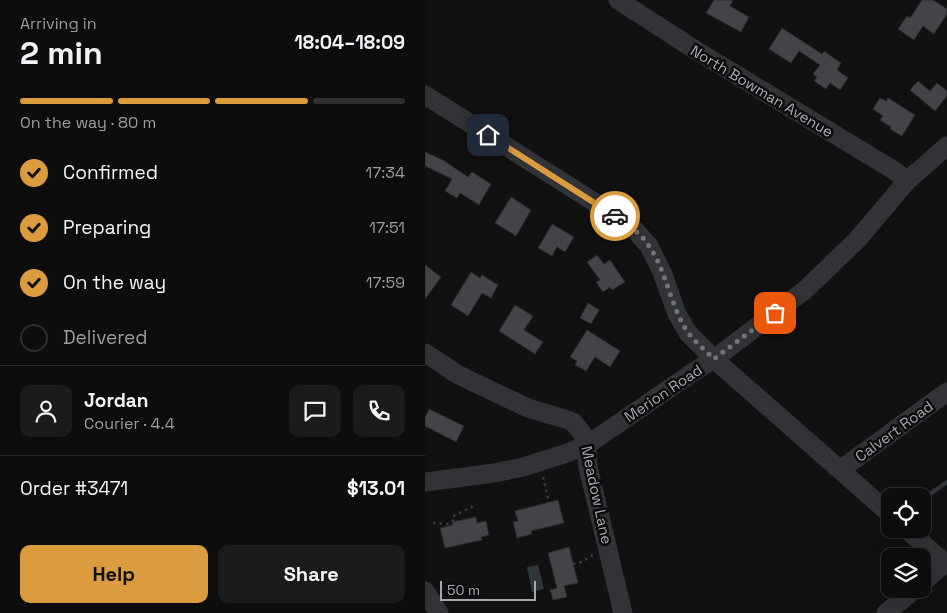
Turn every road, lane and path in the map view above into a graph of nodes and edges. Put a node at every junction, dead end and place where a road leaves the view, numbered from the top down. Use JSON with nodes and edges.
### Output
{"nodes":[{"id":1,"x":618,"y":0,"type":"edge"},
{"id":2,"x":425,"y":95,"type":"edge"},
{"id":3,"x":947,"y":146,"type":"edge"},
{"id":4,"x":907,"y":181,"type":"junction"},
{"id":5,"x":425,"y":353,"type":"edge"},
{"id":6,"x":714,"y":359,"type":"junction"},
{"id":7,"x":947,"y":392,"type":"edge"},
{"id":8,"x":587,"y":445,"type":"junction"},
{"id":9,"x":840,"y":470,"type":"junction"},
{"id":10,"x":543,"y":477,"type":"dead end"},
{"id":11,"x":425,"y":482,"type":"edge"},
{"id":12,"x":549,"y":502,"type":"dead end"},
{"id":13,"x":473,"y":506,"type":"dead end"},
{"id":14,"x":881,"y":506,"type":"edge"},
{"id":15,"x":433,"y":523,"type":"dead end"},
{"id":16,"x":916,"y":538,"type":"edge"},
{"id":17,"x":608,"y":544,"type":"junction"},
{"id":18,"x":573,"y":564,"type":"dead end"},
{"id":19,"x":946,"y":564,"type":"edge"},
{"id":20,"x":931,"y":576,"type":"edge"},
{"id":21,"x":425,"y":591,"type":"edge"},
{"id":22,"x":904,"y":598,"type":"edge"},
{"id":23,"x":439,"y":613,"type":"edge"},
{"id":24,"x":623,"y":613,"type":"edge"},
{"id":25,"x":886,"y":613,"type":"edge"}],
"edges":[{"from":1,"to":4,"type":"street","name":"North Bowman Avenue"},
{"from":2,"to":6,"type":"street"},
{"from":3,"to":4,"type":"street","name":"Merion Road"},
{"from":4,"to":6,"type":"street","name":"Merion Road"},
{"from":5,"to":8,"type":"street","name":"Meadow Lane"},
{"from":6,"to":8,"type":"street","name":"Merion Road"},
{"from":6,"to":9,"type":"street"},
{"from":7,"to":9,"type":"street","name":"Calvert Road"},
{"from":8,"to":11,"type":"street","name":"Merion Road"},
{"from":8,"to":17,"type":"street","name":"Meadow Lane"},
{"from":9,"to":14,"type":"street"},
{"from":10,"to":12,"type":"path"},
{"from":13,"to":15,"type":"path"},
{"from":16,"to":19,"type":"street"},
{"from":17,"to":18,"type":"path"},
{"from":17,"to":24,"type":"street","name":"Meadow Lane"},
{"from":19,"to":20,"type":"street"},
{"from":21,"to":23,"type":"street"},
{"from":22,"to":25,"type":"street"}]}
